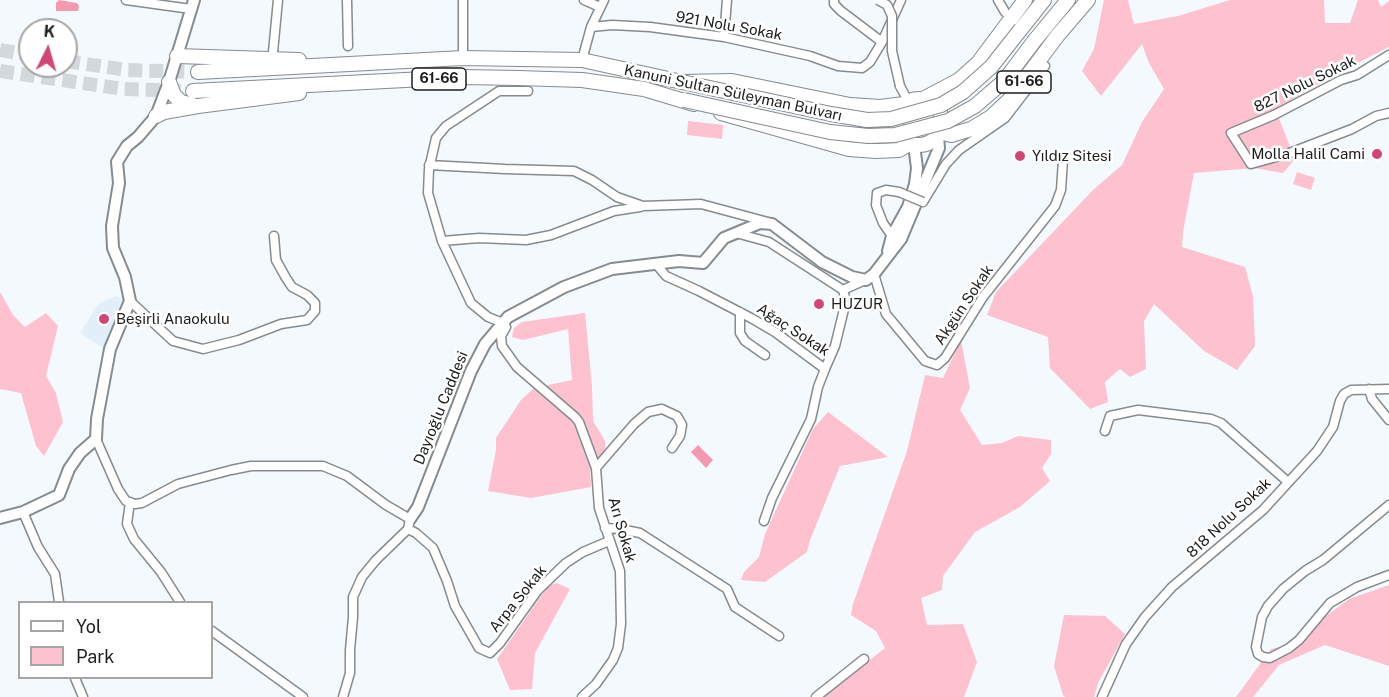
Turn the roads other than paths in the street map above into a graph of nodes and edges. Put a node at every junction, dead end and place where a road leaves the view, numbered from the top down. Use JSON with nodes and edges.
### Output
{"nodes":[{"id":1,"x":126,"y":0,"type":"edge"},
{"id":2,"x":278,"y":0,"type":"edge"},
{"id":3,"x":347,"y":0,"type":"edge"},
{"id":4,"x":463,"y":0,"type":"edge"},
{"id":5,"x":584,"y":0,"type":"edge"},
{"id":6,"x":728,"y":0,"type":"edge"},
{"id":7,"x":834,"y":0,"type":"edge"},
{"id":8,"x":878,"y":0,"type":"edge"},
{"id":9,"x":901,"y":0,"type":"edge"},
{"id":10,"x":998,"y":0,"type":"edge"},
{"id":11,"x":1025,"y":0,"type":"edge"},
{"id":12,"x":1044,"y":0,"type":"edge"},
{"id":13,"x":1068,"y":0,"type":"edge"},
{"id":14,"x":1088,"y":0,"type":"edge"},
{"id":15,"x":602,"y":4,"type":"edge"},
{"id":16,"x":193,"y":5,"type":"edge"},
{"id":17,"x":1005,"y":12,"type":"dead end"},
{"id":18,"x":591,"y":27,"type":"junction"},
{"id":19,"x":724,"y":37,"type":"junction"},
{"id":20,"x":882,"y":42,"type":"junction"},
{"id":21,"x":348,"y":46,"type":"dead end"},
{"id":22,"x":273,"y":52,"type":"dead end"},
{"id":23,"x":1389,"y":55,"type":"edge"},
{"id":24,"x":177,"y":56,"type":"junction"},
{"id":25,"x":463,"y":58,"type":"junction"},
{"id":26,"x":582,"y":60,"type":"junction"},
{"id":27,"x":349,"y":64,"type":"junction"},
{"id":28,"x":1045,"y":66,"type":"dead end"},
{"id":29,"x":198,"y":72,"type":"tunnel mouth"},
{"id":30,"x":169,"y":82,"type":"junction"},
{"id":31,"x":682,"y":82,"type":"junction"},
{"id":32,"x":348,"y":84,"type":"junction"},
{"id":33,"x":193,"y":91,"type":"tunnel mouth"},
{"id":34,"x":528,"y":91,"type":"dead end"},
{"id":35,"x":923,"y":99,"type":"junction"},
{"id":36,"x":684,"y":100,"type":"junction"},
{"id":37,"x":906,"y":103,"type":"junction"},
{"id":38,"x":198,"y":106,"type":"junction"},
{"id":39,"x":1389,"y":113,"type":"edge"},
{"id":40,"x":156,"y":116,"type":"junction"},
{"id":41,"x":939,"y":134,"type":"junction"},
{"id":42,"x":912,"y":144,"type":"junction"},
{"id":43,"x":1063,"y":160,"type":"dead end"},
{"id":44,"x":429,"y":165,"type":"junction"},
{"id":45,"x":643,"y":206,"type":"junction"},
{"id":46,"x":772,"y":224,"type":"junction"},
{"id":47,"x":735,"y":233,"type":"junction"},
{"id":48,"x":274,"y":236,"type":"dead end"},
{"id":49,"x":892,"y":236,"type":"junction"},
{"id":50,"x":442,"y":241,"type":"junction"},
{"id":51,"x":888,"y":254,"type":"junction"},
{"id":52,"x":656,"y":264,"type":"junction"},
{"id":53,"x":870,"y":277,"type":"junction"},
{"id":54,"x":843,"y":290,"type":"junction"},
{"id":55,"x":130,"y":301,"type":"junction"},
{"id":56,"x":740,"y":312,"type":"junction"},
{"id":57,"x":503,"y":323,"type":"junction"},
{"id":58,"x":765,"y":355,"type":"dead end"},
{"id":59,"x":825,"y":369,"type":"junction"},
{"id":60,"x":1389,"y":388,"type":"edge"},
{"id":61,"x":1369,"y":389,"type":"junction"},
{"id":62,"x":1389,"y":420,"type":"edge"},
{"id":63,"x":1105,"y":431,"type":"dead end"},
{"id":64,"x":96,"y":439,"type":"junction"},
{"id":65,"x":672,"y":448,"type":"dead end"},
{"id":66,"x":596,"y":468,"type":"junction"},
{"id":67,"x":1288,"y":482,"type":"junction"},
{"id":68,"x":130,"y":502,"type":"junction"},
{"id":69,"x":1389,"y":505,"type":"edge"},
{"id":70,"x":23,"y":512,"type":"junction"},
{"id":71,"x":0,"y":518,"type":"edge"},
{"id":72,"x":764,"y":521,"type":"dead end"},
{"id":73,"x":409,"y":524,"type":"junction"},
{"id":74,"x":605,"y":528,"type":"junction"},
{"id":75,"x":609,"y":541,"type":"junction"},
{"id":76,"x":1389,"y":575,"type":"edge"},
{"id":77,"x":59,"y":601,"type":"edge"},
{"id":78,"x":179,"y":601,"type":"edge"},
{"id":79,"x":213,"y":632,"type":"edge"},
{"id":80,"x":779,"y":636,"type":"dead end"},
{"id":81,"x":864,"y":659,"type":"dead end"},
{"id":82,"x":75,"y":679,"type":"edge"},
{"id":83,"x":83,"y":697,"type":"edge"},
{"id":84,"x":303,"y":697,"type":"edge"},
{"id":85,"x":343,"y":697,"type":"edge"},
{"id":86,"x":582,"y":697,"type":"edge"},
{"id":87,"x":816,"y":697,"type":"edge"},
{"id":88,"x":1102,"y":697,"type":"edge"}],
"edges":[{"from":1,"to":16,"type":"street"},
{"from":2,"to":22,"type":"street"},
{"from":3,"to":21,"type":"street"},
{"from":4,"to":25,"type":"street"},
{"from":5,"to":15,"type":"street"},
{"from":6,"to":19,"type":"street"},
{"from":7,"to":20,"type":"street"},
{"from":8,"to":37,"type":"street","bridge":true},
{"from":9,"to":20,"type":"street"},
{"from":10,"to":17,"type":"street"},
{"from":11,"to":35,"type":"main road","number":"61-66"},
{"from":12,"to":31,"type":"main road","name":"Kanuni Sultan Süleyman Bulvarı","number":"61-66","bridge":true},
{"from":13,"to":36,"type":"main road","name":"Kanuni Sultan Süleyman Bulvarı","number":"61-66","bridge":true},
{"from":14,"to":41,"type":"main road","number":"61-66"},
{"from":15,"to":18,"type":"street"},
{"from":16,"to":24,"type":"street"},
{"from":18,"to":19,"type":"street","name":"921 Nolu Sokak"},
{"from":18,"to":26,"type":"street"},
{"from":19,"to":20,"type":"street","name":"921 Nolu Sokak"},
{"from":23,"to":39,"type":"street","name":"827 Nolu Sokak"},
{"from":24,"to":27,"type":"main road","number":"61-66"},
{"from":24,"to":30,"type":"street"},
{"from":25,"to":26,"type":"main road","name":"Kanuni Sultan Süleyman Bulvarı","number":"61-66"},
{"from":25,"to":27,"type":"main road","name":"Kanuni Sultan Süleyman Bulvarı","number":"61-66"},
{"from":26,"to":31,"type":"main road","name":"Kanuni Sultan Süleyman Bulvarı","number":"61-66"},
{"from":27,"to":29,"type":"main road","name":"Kanuni Sultan Süleyman Bulvarı","number":"61-66"},
{"from":28,"to":49,"type":"street","bridge":true},
{"from":30,"to":38,"type":"main road"},
{"from":30,"to":40,"type":"street"},
{"from":31,"to":37,"type":"main road","number":"61-66"},
{"from":32,"to":33,"type":"main road","name":"Kanuni Sultan Süleyman Bulvarı","number":"61-66"},
{"from":32,"to":36,"type":"main road","name":"Kanuni Sultan Süleyman Bulvarı","number":"61-66"},
{"from":32,"to":38,"type":"main road","number":"61-66"},
{"from":34,"to":44,"type":"street"},
{"from":35,"to":37,"type":"main road","number":"61-66"},
{"from":35,"to":41,"type":"main road"},
{"from":36,"to":42,"type":"main road","number":"61-66"},
{"from":37,"to":42,"type":"main road"},
{"from":38,"to":40,"type":"main road","number":"61-66"},
{"from":40,"to":55,"type":"street"},
{"from":41,"to":42,"type":"main road","number":"61-66"},
{"from":41,"to":51,"type":"street"},
{"from":42,"to":49,"type":"street"},
{"from":43,"to":53,"type":"street","name":"Akgün Sokak"},
{"from":44,"to":45,"type":"street"},
{"from":44,"to":50,"type":"street"},
{"from":45,"to":46,"type":"street"},
{"from":45,"to":50,"type":"street"},
{"from":46,"to":47,"type":"street","name":"Dayıoğlu Caddesi"},
{"from":46,"to":53,"type":"street"},
{"from":47,"to":52,"type":"street","name":"Dayıoğlu Caddesi"},
{"from":47,"to":54,"type":"street"},
{"from":48,"to":55,"type":"street"},
{"from":49,"to":51,"type":"street"},
{"from":50,"to":57,"type":"street"},
{"from":51,"to":53,"type":"street"},
{"from":52,"to":56,"type":"street","name":"Ağaç Sokak"},
{"from":52,"to":57,"type":"street","name":"Dayıoğlu Caddesi"},
{"from":53,"to":54,"type":"street"},
{"from":54,"to":59,"type":"street","name":"Ağaç Sokak"},
{"from":55,"to":64,"type":"street"},
{"from":56,"to":58,"type":"street"},
{"from":56,"to":59,"type":"street","name":"Ağaç Sokak"},
{"from":57,"to":66,"type":"street","name":"Arı Sokak"},
{"from":57,"to":73,"type":"street","name":"Dayıoğlu Caddesi"},
{"from":59,"to":72,"type":"street"},
{"from":60,"to":61,"type":"street","name":"818 Nolu Sokak"},
{"from":61,"to":62,"type":"street"},
{"from":61,"to":67,"type":"street","name":"818 Nolu Sokak"},
{"from":63,"to":67,"type":"street"},
{"from":64,"to":68,"type":"street"},
{"from":64,"to":70,"type":"street"},
{"from":65,"to":66,"type":"street"},
{"from":66,"to":74,"type":"street","name":"Arı Sokak"},
{"from":67,"to":88,"type":"street","name":"818 Nolu Sokak"},
{"from":68,"to":73,"type":"street"},
{"from":68,"to":78,"type":"street"},
{"from":69,"to":76,"type":"street"},
{"from":70,"to":71,"type":"street"},
{"from":70,"to":77,"type":"street"},
{"from":73,"to":75,"type":"street","name":"Arpa Sokak"},
{"from":73,"to":85,"type":"street"},
{"from":74,"to":75,"type":"street","name":"Arı Sokak"},
{"from":74,"to":80,"type":"street"},
{"from":75,"to":86,"type":"street","name":"Arı Sokak"},
{"from":79,"to":84,"type":"street"},
{"from":81,"to":87,"type":"street"},
{"from":82,"to":83,"type":"street"}]}
